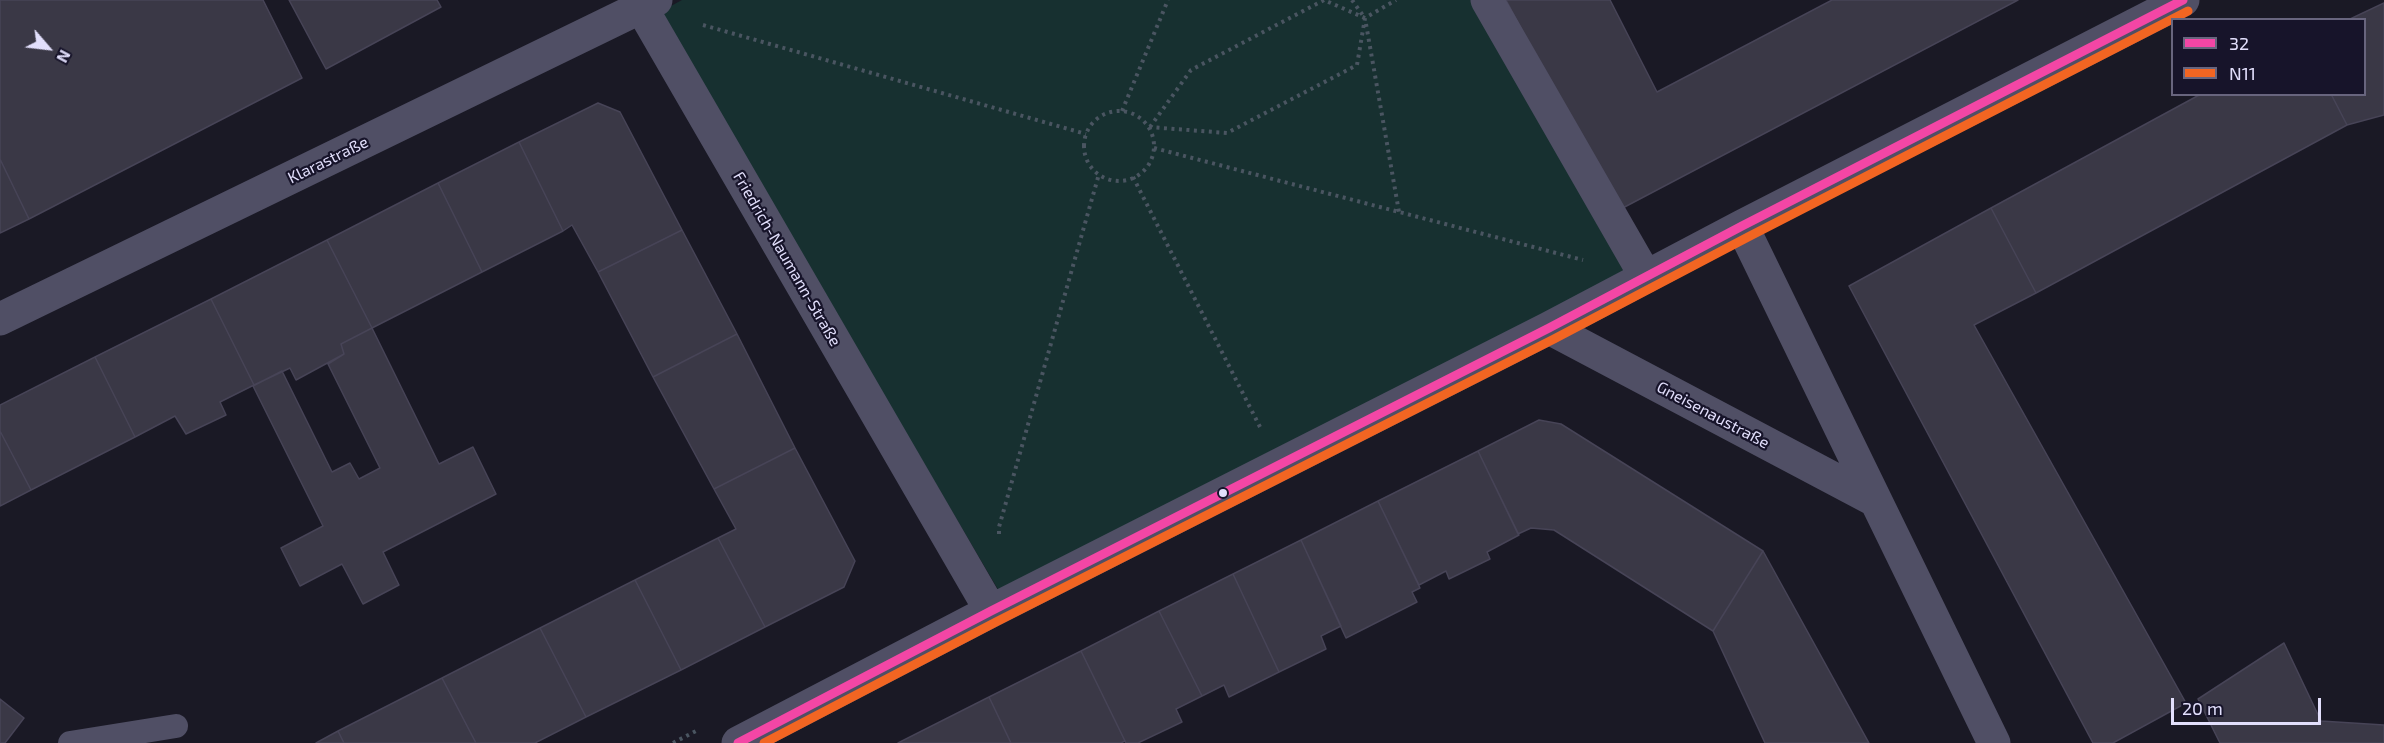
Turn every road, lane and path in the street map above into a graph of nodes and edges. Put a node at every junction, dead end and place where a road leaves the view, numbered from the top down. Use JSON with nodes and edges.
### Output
{"nodes":[{"id":1,"x":1168,"y":0,"type":"edge"},
{"id":2,"x":1352,"y":0,"type":"edge"},
{"id":3,"x":1396,"y":0,"type":"edge"},
{"id":4,"x":1487,"y":0,"type":"edge"},
{"id":5,"x":2183,"y":0,"type":"edge"},
{"id":6,"x":644,"y":3,"type":"edge"},
{"id":7,"x":1365,"y":18,"type":"junction"},
{"id":8,"x":1122,"y":111,"type":"junction"},
{"id":9,"x":1149,"y":127,"type":"junction"},
{"id":10,"x":1086,"y":134,"type":"junction"},
{"id":11,"x":1154,"y":148,"type":"junction"},
{"id":12,"x":1100,"y":174,"type":"junction"},
{"id":13,"x":1133,"y":177,"type":"junction"},
{"id":14,"x":1399,"y":212,"type":"junction"},
{"id":15,"x":1742,"y":226,"type":"junction"},
{"id":16,"x":1646,"y":277,"type":"junction"},
{"id":17,"x":0,"y":319,"type":"edge"},
{"id":18,"x":1549,"y":328,"type":"junction"},
{"id":19,"x":1264,"y":436,"type":"dead end"},
{"id":20,"x":1876,"y":501,"type":"junction"},
{"id":21,"x":999,"y":538,"type":"dead end"},
{"id":22,"x":991,"y":611,"type":"junction"},
{"id":23,"x":176,"y":726,"type":"dead end"},
{"id":24,"x":70,"y":743,"type":"edge"},
{"id":25,"x":738,"y":743,"type":"edge"},
{"id":26,"x":1994,"y":743,"type":"edge"}],
"edges":[{"from":1,"to":8,"type":"path"},
{"from":2,"to":7,"type":"path"},
{"from":3,"to":7,"type":"path"},
{"from":4,"to":16,"type":"street"},
{"from":5,"to":15,"type":"street"},
{"from":6,"to":10,"type":"path"},
{"from":6,"to":17,"type":"street","name":"Klarastraße"},
{"from":6,"to":22,"type":"street","name":"Friedrich-Naumann-Straße"},
{"from":7,"to":9,"type":"path"},
{"from":7,"to":9,"type":"path"},
{"from":7,"to":14,"type":"path"},
{"from":8,"to":9,"type":"path"},
{"from":8,"to":10,"type":"path"},
{"from":9,"to":11,"type":"path"},
{"from":10,"to":12,"type":"path"},
{"from":11,"to":13,"type":"path"},
{"from":11,"to":14,"type":"path"},
{"from":12,"to":13,"type":"path"},
{"from":12,"to":21,"type":"path"},
{"from":13,"to":19,"type":"path"},
{"from":14,"to":16,"type":"path"},
{"from":15,"to":16,"type":"street"},
{"from":15,"to":20,"type":"street"},
{"from":16,"to":18,"type":"street"},
{"from":18,"to":20,"type":"street","name":"Gneisenaustraße"},
{"from":18,"to":22,"type":"street"},
{"from":20,"to":26,"type":"street"},
{"from":22,"to":25,"type":"street"},
{"from":23,"to":24,"type":"lane"}]}
